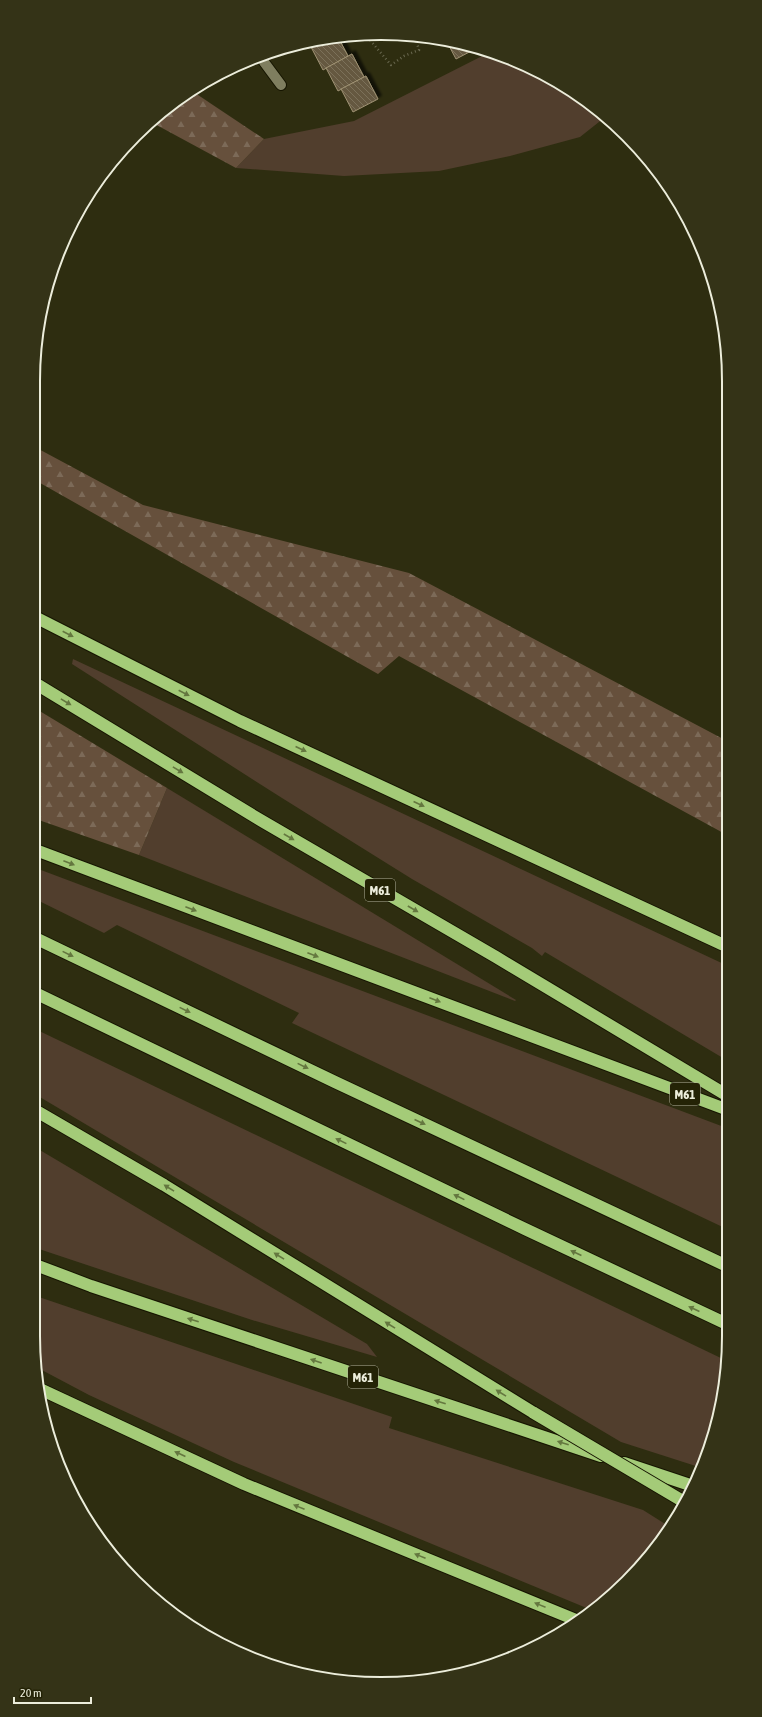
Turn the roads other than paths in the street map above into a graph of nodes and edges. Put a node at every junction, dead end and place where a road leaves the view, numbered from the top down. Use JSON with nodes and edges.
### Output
{"nodes":[{"id":1,"x":264,"y":61,"type":"edge"},
{"id":2,"x":281,"y":85,"type":"dead end"},
{"id":3,"x":40,"y":620,"type":"edge"},
{"id":4,"x":40,"y":686,"type":"edge"},
{"id":5,"x":40,"y":853,"type":"edge"},
{"id":6,"x":40,"y":940,"type":"edge"},
{"id":7,"x":722,"y":944,"type":"edge"},
{"id":8,"x":40,"y":995,"type":"edge"},
{"id":9,"x":722,"y":1092,"type":"edge"},
{"id":10,"x":722,"y":1108,"type":"edge"},
{"id":11,"x":40,"y":1113,"type":"edge"},
{"id":12,"x":722,"y":1264,"type":"edge"},
{"id":13,"x":40,"y":1267,"type":"edge"},
{"id":14,"x":722,"y":1322,"type":"edge"},
{"id":15,"x":45,"y":1391,"type":"edge"},
{"id":16,"x":688,"y":1484,"type":"edge"},
{"id":17,"x":680,"y":1499,"type":"edge"},
{"id":18,"x":572,"y":1618,"type":"edge"}],
"edges":[{"from":1,"to":2,"type":"lane"},
{"from":3,"to":7,"type":"highway","one_way":true},
{"from":4,"to":9,"type":"highway","number":"M61","one_way":true},
{"from":5,"to":10,"type":"highway","number":"M61","one_way":true},
{"from":6,"to":12,"type":"highway","one_way":true},
{"from":14,"to":8,"type":"highway","one_way":true},
{"from":17,"to":11,"type":"highway","one_way":true,"bridge":true},
{"from":16,"to":13,"type":"highway","number":"M61","one_way":true},
{"from":18,"to":15,"type":"highway","one_way":true}]}
